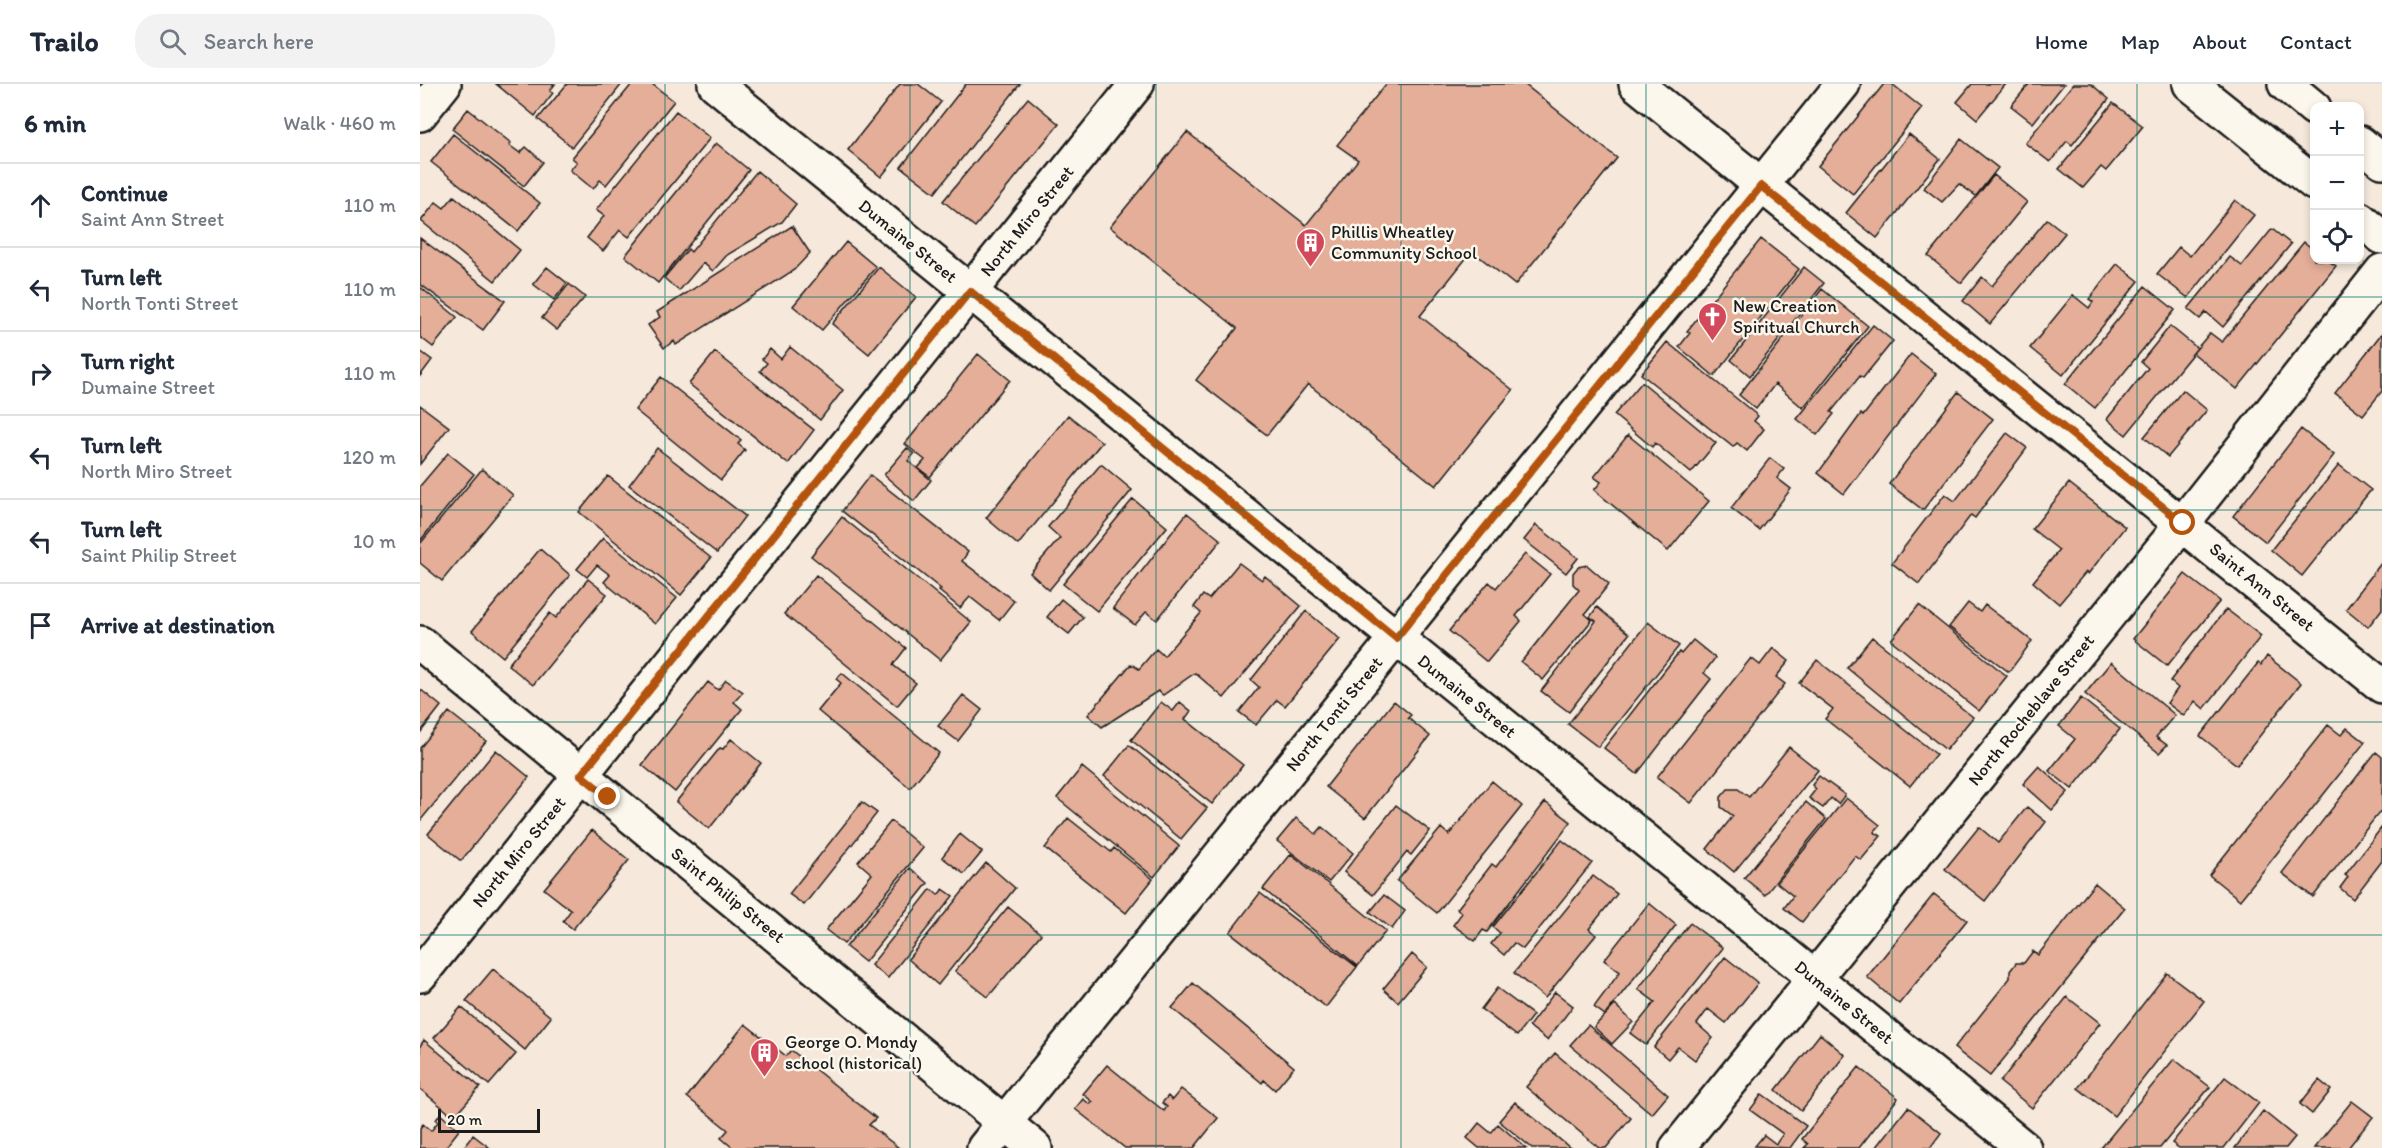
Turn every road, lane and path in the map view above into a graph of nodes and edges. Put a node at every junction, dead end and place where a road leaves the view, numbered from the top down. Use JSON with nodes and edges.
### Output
{"nodes":[{"id":1,"x":444,"y":84,"type":"edge"},
{"id":2,"x":715,"y":84,"type":"edge"},
{"id":3,"x":1137,"y":84,"type":"edge"},
{"id":4,"x":1636,"y":84,"type":"edge"},
{"id":5,"x":1843,"y":84,"type":"edge"},
{"id":6,"x":2190,"y":84,"type":"edge"},
{"id":7,"x":2285,"y":84,"type":"edge"},
{"id":8,"x":2310,"y":105,"type":"edge"},
{"id":9,"x":420,"y":114,"type":"edge"},
{"id":10,"x":2364,"y":146,"type":"edge"},
{"id":11,"x":2382,"y":161,"type":"edge"},
{"id":12,"x":2310,"y":180,"type":"edge"},
{"id":13,"x":1761,"y":186,"type":"junction"},
{"id":14,"x":2364,"y":222,"type":"edge"},
{"id":15,"x":2382,"y":237,"type":"edge"},
{"id":16,"x":2382,"y":271,"type":"edge"},
{"id":17,"x":970,"y":291,"type":"junction"},
{"id":18,"x":2183,"y":523,"type":"junction"},
{"id":19,"x":1396,"y":638,"type":"junction"},
{"id":20,"x":420,"y":643,"type":"edge"},
{"id":21,"x":2382,"y":686,"type":"edge"},
{"id":22,"x":581,"y":775,"type":"junction"},
{"id":23,"x":420,"y":975,"type":"edge"},
{"id":24,"x":1814,"y":978,"type":"junction"},
{"id":25,"x":1005,"y":1123,"type":"junction"},
{"id":26,"x":984,"y":1148,"type":"edge"},
{"id":27,"x":1035,"y":1148,"type":"edge"},
{"id":28,"x":1677,"y":1148,"type":"edge"},
{"id":29,"x":2024,"y":1148,"type":"edge"}],
"edges":[{"from":1,"to":9,"type":"street"},
{"from":2,"to":17,"type":"street","name":"Dumaine Street"},
{"from":3,"to":17,"type":"street","name":"North Miro Street"},
{"from":4,"to":13,"type":"street","name":"Saint Ann Street"},
{"from":5,"to":13,"type":"street","name":"North Tonti Street"},
{"from":6,"to":12,"type":"street"},
{"from":7,"to":8,"type":"street"},
{"from":10,"to":11,"type":"street"},
{"from":13,"to":18,"type":"street","name":"Saint Ann Street"},
{"from":13,"to":19,"type":"street","name":"North Tonti Street"},
{"from":14,"to":15,"type":"street"},
{"from":16,"to":18,"type":"street","name":"North Rocheblave Street"},
{"from":17,"to":19,"type":"street","name":"Dumaine Street"},
{"from":17,"to":22,"type":"street","name":"North Miro Street"},
{"from":18,"to":21,"type":"street","name":"Saint Ann Street"},
{"from":18,"to":24,"type":"street","name":"North Rocheblave Street"},
{"from":19,"to":24,"type":"street","name":"Dumaine Street"},
{"from":19,"to":25,"type":"street","name":"North Tonti Street"},
{"from":20,"to":22,"type":"street","name":"Saint Philip Street"},
{"from":22,"to":23,"type":"street","name":"North Miro Street"},
{"from":22,"to":25,"type":"street","name":"Saint Philip Street"},
{"from":24,"to":28,"type":"street","name":"North Rocheblave Street"},
{"from":24,"to":29,"type":"street","name":"Dumaine Street"},
{"from":25,"to":26,"type":"street","name":"North Tonti Street"},
{"from":25,"to":27,"type":"street","name":"Saint Philip Street"}]}
